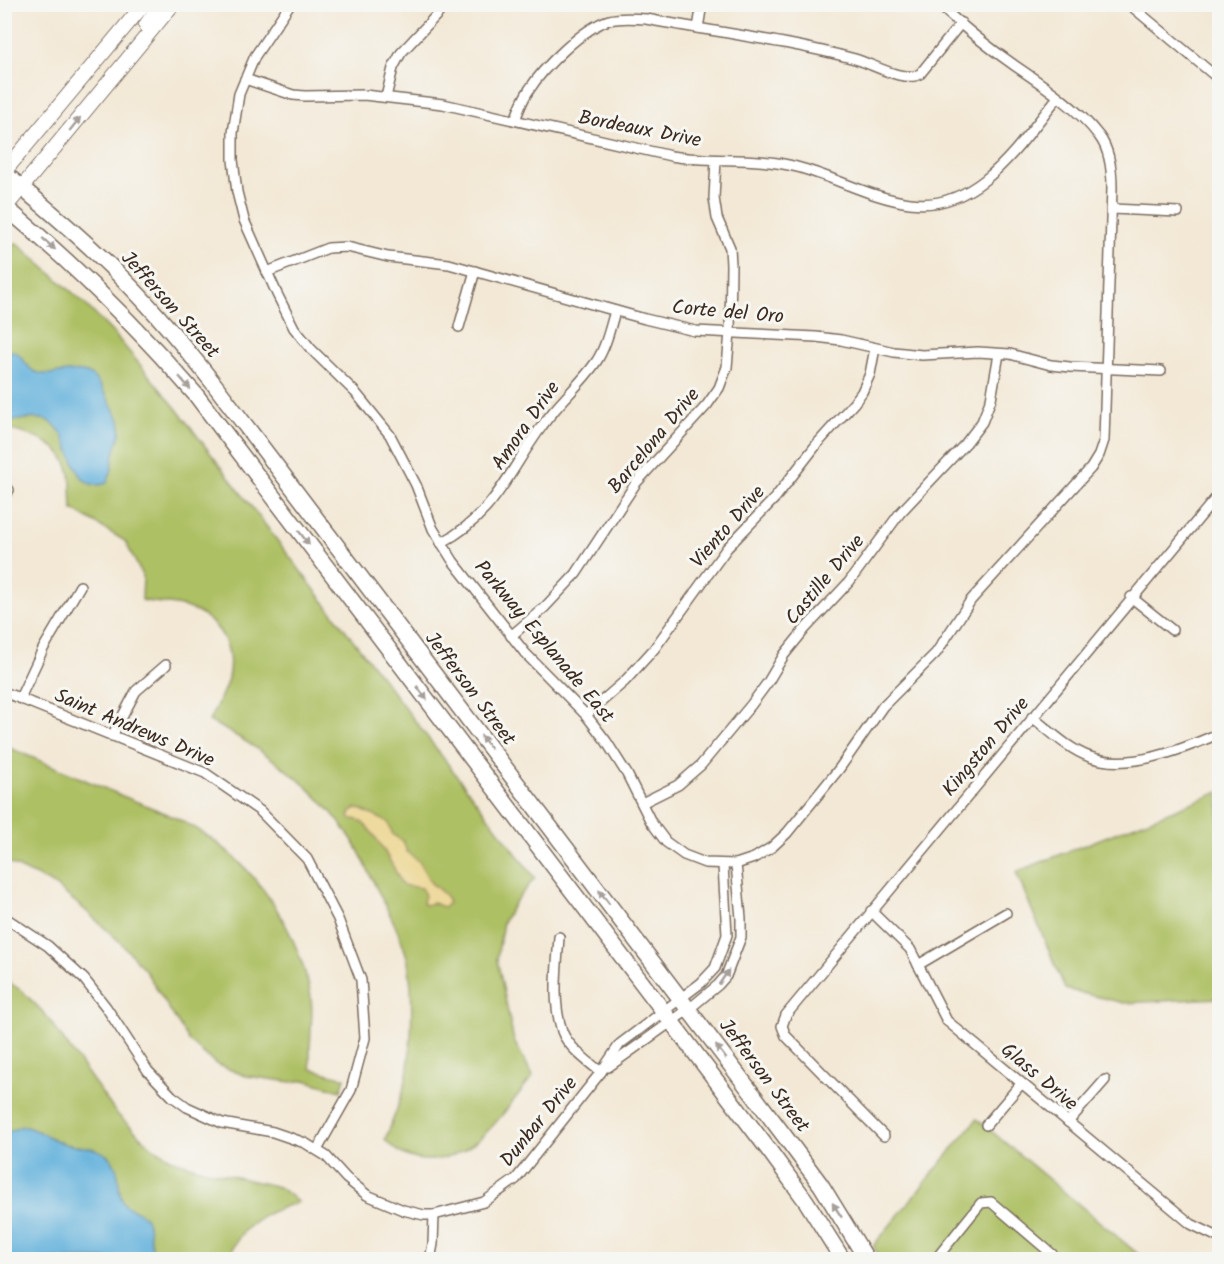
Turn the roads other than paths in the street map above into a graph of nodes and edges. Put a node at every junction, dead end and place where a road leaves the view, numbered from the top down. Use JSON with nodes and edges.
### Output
{"nodes":[{"id":1,"x":144,"y":4,"type":"edge"},
{"id":2,"x":157,"y":4,"type":"edge"},
{"id":3,"x":173,"y":4,"type":"edge"},
{"id":4,"x":290,"y":4,"type":"edge"},
{"id":5,"x":447,"y":4,"type":"edge"},
{"id":6,"x":702,"y":4,"type":"edge"},
{"id":7,"x":938,"y":4,"type":"edge"},
{"id":8,"x":1129,"y":4,"type":"edge"},
{"id":9,"x":961,"y":23,"type":"junction"},
{"id":10,"x":698,"y":28,"type":"junction"},
{"id":11,"x":121,"y":68,"type":"junction"},
{"id":12,"x":245,"y":79,"type":"junction"},
{"id":13,"x":1220,"y":80,"type":"edge"},
{"id":14,"x":386,"y":97,"type":"junction"},
{"id":15,"x":1058,"y":97,"type":"junction"},
{"id":16,"x":516,"y":120,"type":"junction"},
{"id":17,"x":716,"y":160,"type":"junction"},
{"id":18,"x":4,"y":173,"type":"edge"},
{"id":19,"x":22,"y":188,"type":"junction"},
{"id":20,"x":5,"y":208,"type":"edge"},
{"id":21,"x":1112,"y":209,"type":"junction"},
{"id":22,"x":1178,"y":212,"type":"dead end"},
{"id":23,"x":267,"y":272,"type":"junction"},
{"id":24,"x":475,"y":272,"type":"junction"},
{"id":25,"x":615,"y":311,"type":"junction"},
{"id":26,"x":459,"y":327,"type":"dead end"},
{"id":27,"x":730,"y":332,"type":"junction"},
{"id":28,"x":876,"y":348,"type":"junction"},
{"id":29,"x":999,"y":354,"type":"junction"},
{"id":30,"x":1107,"y":369,"type":"junction"},
{"id":31,"x":1161,"y":371,"type":"dead end"},
{"id":32,"x":1220,"y":493,"type":"edge"},
{"id":33,"x":441,"y":543,"type":"junction"},
{"id":34,"x":80,"y":586,"type":"dead end"},
{"id":35,"x":1131,"y":597,"type":"junction"},
{"id":36,"x":1172,"y":630,"type":"dead end"},
{"id":37,"x":511,"y":636,"type":"junction"},
{"id":38,"x":166,"y":665,"type":"dead end"},
{"id":39,"x":4,"y":692,"type":"edge"},
{"id":40,"x":20,"y":698,"type":"junction"},
{"id":41,"x":586,"y":715,"type":"junction"},
{"id":42,"x":1032,"y":717,"type":"junction"},
{"id":43,"x":1220,"y":733,"type":"edge"},
{"id":44,"x":112,"y":736,"type":"junction"},
{"id":45,"x":642,"y":803,"type":"junction"},
{"id":46,"x":729,"y":864,"type":"junction"},
{"id":47,"x":871,"y":911,"type":"junction"},
{"id":48,"x":1006,"y":913,"type":"dead end"},
{"id":49,"x":4,"y":917,"type":"edge"},
{"id":50,"x":559,"y":937,"type":"dead end"},
{"id":51,"x":918,"y":965,"type":"junction"},
{"id":52,"x":676,"y":1010,"type":"junction"},
{"id":53,"x":601,"y":1071,"type":"junction"},
{"id":54,"x":1105,"y":1080,"type":"dead end"},
{"id":55,"x":1021,"y":1084,"type":"junction"},
{"id":56,"x":1068,"y":1122,"type":"junction"},
{"id":57,"x":986,"y":1125,"type":"dead end"},
{"id":58,"x":884,"y":1136,"type":"dead end"},
{"id":59,"x":317,"y":1150,"type":"junction"},
{"id":60,"x":434,"y":1215,"type":"junction"},
{"id":61,"x":1220,"y":1238,"type":"edge"},
{"id":62,"x":430,"y":1260,"type":"edge"},
{"id":63,"x":843,"y":1260,"type":"edge"},
{"id":64,"x":867,"y":1260,"type":"edge"},
{"id":65,"x":935,"y":1260,"type":"edge"},
{"id":66,"x":1059,"y":1260,"type":"edge"}],
"edges":[{"from":1,"to":18,"type":"main road"},
{"from":2,"to":11,"type":"main road"},
{"from":3,"to":11,"type":"main road"},
{"from":4,"to":12,"type":"street","name":"Parkway Esplanade East"},
{"from":5,"to":14,"type":"street"},
{"from":6,"to":10,"type":"street"},
{"from":7,"to":9,"type":"street"},
{"from":8,"to":13,"type":"street"},
{"from":9,"to":10,"type":"street"},
{"from":9,"to":15,"type":"street"},
{"from":10,"to":16,"type":"street"},
{"from":19,"to":11,"type":"main road","one_way":true},
{"from":12,"to":14,"type":"street","name":"Bordeaux Drive"},
{"from":12,"to":23,"type":"street","name":"Parkway Esplanade East"},
{"from":14,"to":16,"type":"street","name":"Bordeaux Drive"},
{"from":15,"to":17,"type":"street","name":"Bordeaux Drive"},
{"from":15,"to":21,"type":"street"},
{"from":16,"to":17,"type":"street","name":"Bordeaux Drive"},
{"from":17,"to":27,"type":"street","name":"Barcelona Drive"},
{"from":18,"to":19,"type":"main road","name":"Jefferson Street"},
{"from":19,"to":20,"type":"main road"},
{"from":52,"to":19,"type":"main road","name":"Jefferson Street","one_way":true},
{"from":20,"to":52,"type":"main road","name":"Jefferson Street","one_way":true},
{"from":21,"to":22,"type":"street"},
{"from":21,"to":30,"type":"street"},
{"from":23,"to":24,"type":"street","name":"Corte del Oro"},
{"from":23,"to":33,"type":"street","name":"Parkway Esplanade East"},
{"from":24,"to":25,"type":"street","name":"Corte del Oro"},
{"from":24,"to":26,"type":"street"},
{"from":25,"to":27,"type":"street","name":"Corte del Oro"},
{"from":25,"to":33,"type":"street","name":"Amora Drive"},
{"from":27,"to":28,"type":"street","name":"Corte del Oro"},
{"from":27,"to":37,"type":"street","name":"Barcelona Drive"},
{"from":28,"to":29,"type":"street","name":"Corte del Oro"},
{"from":28,"to":41,"type":"street","name":"Viento Drive"},
{"from":29,"to":30,"type":"street","name":"Corte del Oro"},
{"from":29,"to":45,"type":"street","name":"Castille Drive"},
{"from":30,"to":31,"type":"street","name":"Corte del Oro"},
{"from":30,"to":46,"type":"street"},
{"from":32,"to":35,"type":"street","name":"Kingston Drive"},
{"from":33,"to":37,"type":"street","name":"Parkway Esplanade East"},
{"from":34,"to":40,"type":"street"},
{"from":35,"to":36,"type":"street"},
{"from":35,"to":42,"type":"street","name":"Kingston Drive"},
{"from":37,"to":41,"type":"street","name":"Parkway Esplanade East"},
{"from":38,"to":44,"type":"street"},
{"from":39,"to":40,"type":"street","name":"Saint Andrews Drive"},
{"from":40,"to":44,"type":"street","name":"Saint Andrews Drive"},
{"from":41,"to":45,"type":"street","name":"Parkway Esplanade East"},
{"from":42,"to":43,"type":"street"},
{"from":42,"to":47,"type":"street","name":"Kingston Drive"},
{"from":44,"to":59,"type":"street","name":"Saint Andrews Drive"},
{"from":45,"to":46,"type":"street","name":"Parkway Esplanade East"},
{"from":46,"to":52,"type":"street"},
{"from":52,"to":46,"type":"street","one_way":true},
{"from":47,"to":51,"type":"street","name":"Glass Drive"},
{"from":47,"to":58,"type":"street","name":"Kingston Drive"},
{"from":48,"to":51,"type":"street"},
{"from":49,"to":59,"type":"street"},
{"from":50,"to":53,"type":"street"},
{"from":51,"to":55,"type":"street","name":"Glass Drive"},
{"from":52,"to":53,"type":"street","name":"Dunbar Drive"},
{"from":52,"to":63,"type":"main road","name":"Jefferson Street"},
{"from":64,"to":52,"type":"main road","name":"Jefferson Street","one_way":true},
{"from":53,"to":60,"type":"street","name":"Dunbar Drive"},
{"from":54,"to":56,"type":"street"},
{"from":55,"to":56,"type":"street","name":"Glass Drive"},
{"from":55,"to":57,"type":"street"},
{"from":56,"to":61,"type":"street","name":"Glass Drive"},
{"from":59,"to":60,"type":"street"},
{"from":60,"to":62,"type":"street"},
{"from":65,"to":66,"type":"street"}]}
